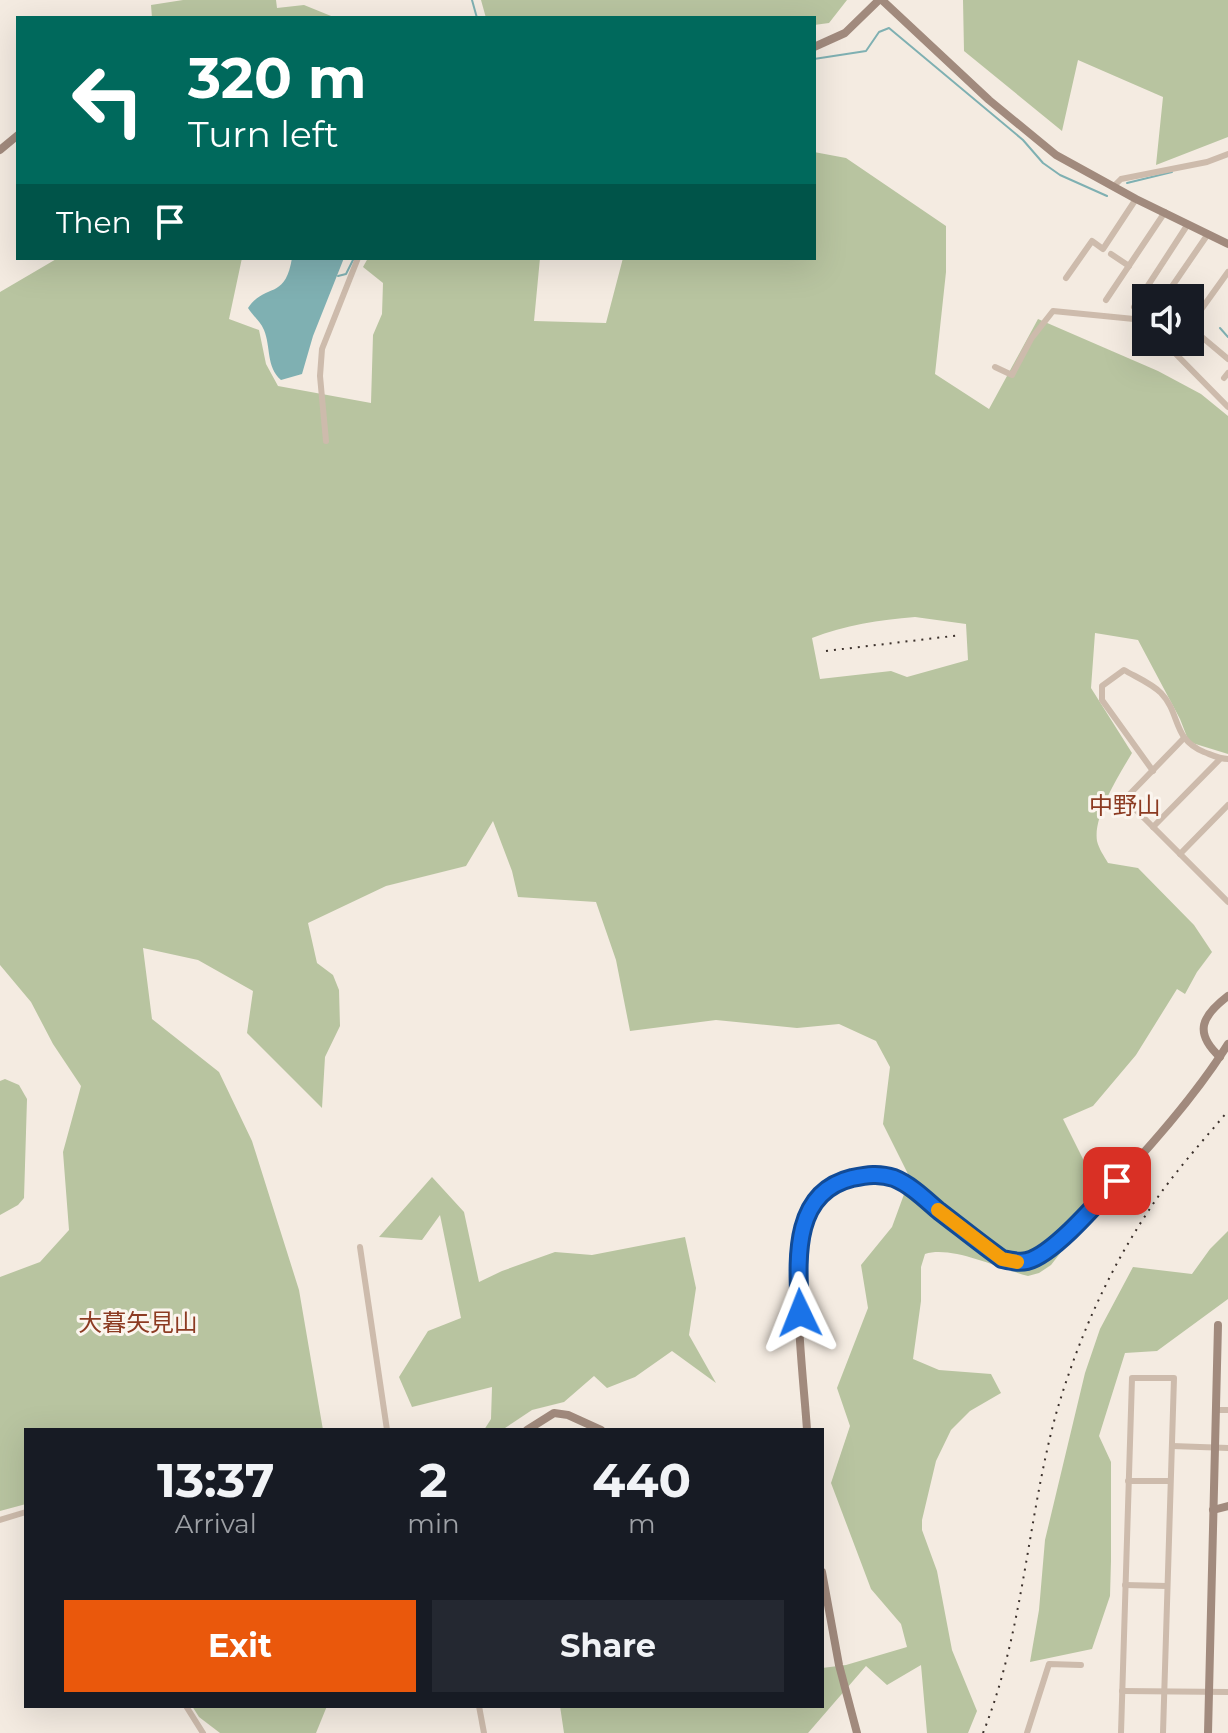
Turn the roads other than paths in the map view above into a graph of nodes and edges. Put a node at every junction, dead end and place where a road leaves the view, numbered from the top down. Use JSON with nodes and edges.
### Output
{"nodes":[{"id":1,"x":880,"y":0,"type":"edge"},
{"id":2,"x":816,"y":46,"type":"edge"},
{"id":3,"x":16,"y":137,"type":"edge"},
{"id":4,"x":0,"y":150,"type":"edge"},
{"id":5,"x":1228,"y":154,"type":"edge"},
{"id":6,"x":1113,"y":187,"type":"junction"},
{"id":7,"x":1136,"y":199,"type":"junction"},
{"id":8,"x":1165,"y":212,"type":"junction"},
{"id":9,"x":1188,"y":224,"type":"junction"},
{"id":10,"x":1208,"y":234,"type":"junction"},
{"id":11,"x":1228,"y":244,"type":"edge"},
{"id":12,"x":1111,"y":254,"type":"dead end"},
{"id":13,"x":357,"y":260,"type":"edge"},
{"id":14,"x":1129,"y":266,"type":"junction"},
{"id":15,"x":1228,"y":272,"type":"edge"},
{"id":16,"x":1066,"y":278,"type":"dead end"},
{"id":17,"x":1149,"y":284,"type":"edge"},
{"id":18,"x":1174,"y":284,"type":"edge"},
{"id":19,"x":1106,"y":300,"type":"dead end"},
{"id":20,"x":1204,"y":306,"type":"edge"},
{"id":21,"x":1132,"y":319,"type":"edge"},
{"id":22,"x":1204,"y":338,"type":"edge"},
{"id":23,"x":1178,"y":356,"type":"edge"},
{"id":24,"x":1228,"y":359,"type":"edge"},
{"id":25,"x":995,"y":367,"type":"dead end"},
{"id":26,"x":1228,"y":407,"type":"edge"},
{"id":27,"x":326,"y":441,"type":"dead end"},
{"id":28,"x":1184,"y":738,"type":"junction"},
{"id":29,"x":1224,"y":759,"type":"edge"},
{"id":30,"x":1153,"y":771,"type":"junction"},
{"id":31,"x":1228,"y":805,"type":"edge"},
{"id":32,"x":1153,"y":827,"type":"junction"},
{"id":33,"x":1180,"y":854,"type":"junction"},
{"id":34,"x":1226,"y":897,"type":"edge"},
{"id":35,"x":1228,"y":996,"type":"edge"},
{"id":36,"x":1228,"y":1044,"type":"edge"},
{"id":37,"x":1220,"y":1057,"type":"junction"},
{"id":38,"x":360,"y":1247,"type":"dead end"},
{"id":39,"x":1218,"y":1325,"type":"joint"},
{"id":40,"x":1228,"y":1325,"type":"edge"},
{"id":41,"x":1228,"y":1368,"type":"edge"},
{"id":42,"x":1217,"y":1369,"type":"junction"},
{"id":43,"x":1217,"y":1410,"type":"junction"},
{"id":44,"x":1228,"y":1410,"type":"edge"},
{"id":45,"x":387,"y":1428,"type":"edge"},
{"id":46,"x":530,"y":1428,"type":"edge"},
{"id":47,"x":597,"y":1428,"type":"edge"},
{"id":48,"x":807,"y":1428,"type":"edge"},
{"id":49,"x":1172,"y":1446,"type":"junction"},
{"id":50,"x":1215,"y":1447,"type":"junction"},
{"id":51,"x":1228,"y":1448,"type":"edge"},
{"id":52,"x":1128,"y":1481,"type":"junction"},
{"id":53,"x":1170,"y":1481,"type":"junction"},
{"id":54,"x":1228,"y":1506,"type":"edge"},
{"id":55,"x":1213,"y":1510,"type":"junction"},
{"id":56,"x":24,"y":1513,"type":"edge"},
{"id":57,"x":0,"y":1520,"type":"edge"},
{"id":58,"x":824,"y":1583,"type":"edge"},
{"id":59,"x":1125,"y":1585,"type":"junction"},
{"id":60,"x":1167,"y":1586,"type":"junction"},
{"id":61,"x":1081,"y":1665,"type":"dead end"},
{"id":62,"x":1122,"y":1691,"type":"junction"},
{"id":63,"x":1164,"y":1692,"type":"junction"},
{"id":64,"x":1209,"y":1692,"type":"junction"},
{"id":65,"x":1228,"y":1692,"type":"edge"},
{"id":66,"x":187,"y":1708,"type":"edge"},
{"id":67,"x":479,"y":1708,"type":"edge"},
{"id":68,"x":203,"y":1733,"type":"edge"},
{"id":69,"x":484,"y":1733,"type":"edge"},
{"id":70,"x":857,"y":1733,"type":"edge"},
{"id":71,"x":1027,"y":1733,"type":"edge"},
{"id":72,"x":1121,"y":1733,"type":"edge"},
{"id":73,"x":1163,"y":1733,"type":"edge"},
{"id":74,"x":1208,"y":1733,"type":"edge"}],
"edges":[{"from":1,"to":2,"type":"street"},
{"from":1,"to":6,"type":"street"},
{"from":3,"to":4,"type":"street"},
{"from":5,"to":6,"type":"street"},
{"from":6,"to":7,"type":"street"},
{"from":7,"to":8,"type":"street"},
{"from":7,"to":16,"type":"street"},
{"from":8,"to":9,"type":"street"},
{"from":8,"to":14,"type":"street"},
{"from":9,"to":10,"type":"street"},
{"from":9,"to":17,"type":"street"},
{"from":10,"to":11,"type":"street"},
{"from":10,"to":18,"type":"street"},
{"from":12,"to":14,"type":"street"},
{"from":13,"to":27,"type":"street"},
{"from":14,"to":19,"type":"street"},
{"from":15,"to":20,"type":"street"},
{"from":21,"to":25,"type":"street"},
{"from":22,"to":24,"type":"street"},
{"from":23,"to":26,"type":"street"},
{"from":28,"to":29,"type":"street"},
{"from":28,"to":30,"type":"street"},
{"from":28,"to":30,"type":"street"},
{"from":29,"to":32,"type":"street"},
{"from":30,"to":32,"type":"street"},
{"from":31,"to":33,"type":"street"},
{"from":32,"to":33,"type":"street"},
{"from":33,"to":34,"type":"street"},
{"from":35,"to":37,"type":"street"},
{"from":36,"to":37,"type":"street"},
{"from":37,"to":48,"type":"street"},
{"from":38,"to":45,"type":"street"},
{"from":39,"to":40,"type":"street"},
{"from":39,"to":42,"type":"street"},
{"from":41,"to":42,"type":"street"},
{"from":42,"to":43,"type":"street"},
{"from":43,"to":44,"type":"street"},
{"from":43,"to":50,"type":"street"},
{"from":46,"to":47,"type":"street"},
{"from":49,"to":50,"type":"street"},
{"from":49,"to":52,"type":"street"},
{"from":49,"to":53,"type":"street"},
{"from":50,"to":51,"type":"street"},
{"from":50,"to":55,"type":"street"},
{"from":52,"to":53,"type":"street"},
{"from":52,"to":59,"type":"street"},
{"from":53,"to":60,"type":"street"},
{"from":54,"to":55,"type":"street"},
{"from":55,"to":64,"type":"street"},
{"from":56,"to":57,"type":"street"},
{"from":58,"to":70,"type":"street"},
{"from":59,"to":60,"type":"street"},
{"from":59,"to":62,"type":"street"},
{"from":60,"to":63,"type":"street"},
{"from":61,"to":71,"type":"street"},
{"from":62,"to":63,"type":"street"},
{"from":62,"to":72,"type":"street"},
{"from":63,"to":64,"type":"street"},
{"from":63,"to":73,"type":"street"},
{"from":64,"to":65,"type":"street"},
{"from":64,"to":74,"type":"street"},
{"from":66,"to":68,"type":"street"},
{"from":67,"to":69,"type":"street"}]}
